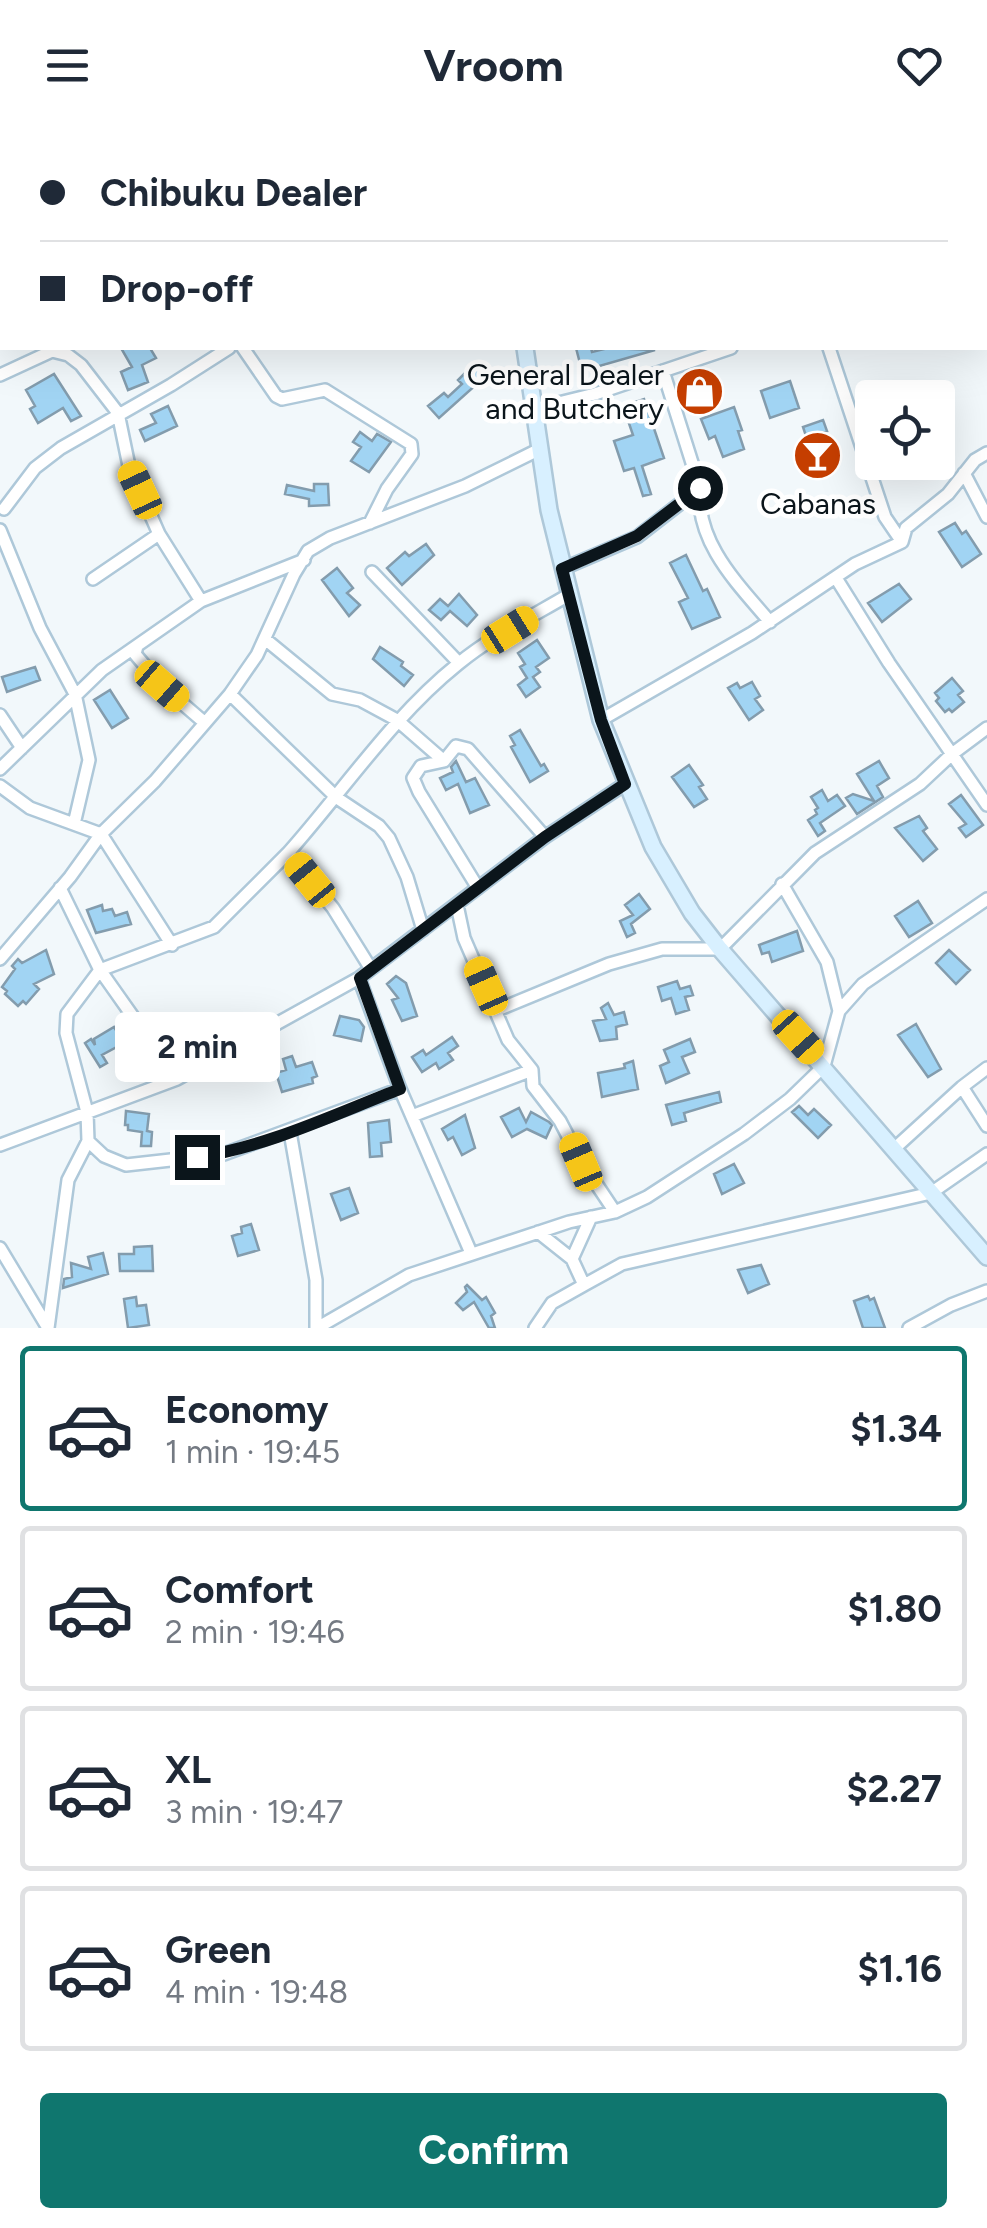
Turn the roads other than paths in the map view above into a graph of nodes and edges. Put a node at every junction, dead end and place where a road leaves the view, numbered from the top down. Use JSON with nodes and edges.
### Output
{"nodes":[{"id":1,"x":226,"y":350,"type":"edge"},
{"id":2,"x":245,"y":350,"type":"edge"},
{"id":3,"x":525,"y":350,"type":"edge"},
{"id":4,"x":725,"y":350,"type":"edge"},
{"id":5,"x":830,"y":350,"type":"edge"},
{"id":6,"x":663,"y":370,"type":"junction"},
{"id":7,"x":0,"y":375,"type":"edge"},
{"id":8,"x":534,"y":408,"type":"junction"},
{"id":9,"x":118,"y":413,"type":"junction"},
{"id":10,"x":538,"y":450,"type":"junction"},
{"id":11,"x":987,"y":453,"type":"edge"},
{"id":12,"x":964,"y":473,"type":"junction"},
{"id":13,"x":700,"y":488,"type":"junction"},
{"id":14,"x":2,"y":505,"type":"edge"},
{"id":15,"x":987,"y":516,"type":"edge"},
{"id":16,"x":370,"y":523,"type":"junction"},
{"id":17,"x":0,"y":527,"type":"edge"},
{"id":18,"x":159,"y":534,"type":"junction"},
{"id":19,"x":902,"y":542,"type":"junction"},
{"id":20,"x":304,"y":560,"type":"junction"},
{"id":21,"x":562,"y":569,"type":"junction"},
{"id":22,"x":372,"y":572,"type":"dead end"},
{"id":23,"x":836,"y":578,"type":"junction"},
{"id":24,"x":93,"y":579,"type":"dead end"},
{"id":25,"x":570,"y":594,"type":"junction"},
{"id":26,"x":201,"y":601,"type":"junction"},
{"id":27,"x":770,"y":622,"type":"junction"},
{"id":28,"x":265,"y":639,"type":"junction"},
{"id":29,"x":137,"y":646,"type":"junction"},
{"id":30,"x":459,"y":662,"type":"junction"},
{"id":31,"x":75,"y":694,"type":"junction"},
{"id":32,"x":230,"y":694,"type":"junction"},
{"id":33,"x":0,"y":714,"type":"edge"},
{"id":34,"x":398,"y":720,"type":"junction"},
{"id":35,"x":601,"y":720,"type":"junction"},
{"id":36,"x":205,"y":724,"type":"junction"},
{"id":37,"x":987,"y":728,"type":"edge"},
{"id":38,"x":22,"y":748,"type":"junction"},
{"id":39,"x":952,"y":754,"type":"junction"},
{"id":40,"x":444,"y":761,"type":"junction"},
{"id":41,"x":0,"y":769,"type":"edge"},
{"id":42,"x":625,"y":784,"type":"junction"},
{"id":43,"x":0,"y":786,"type":"edge"},
{"id":44,"x":337,"y":798,"type":"junction"},
{"id":45,"x":987,"y":805,"type":"edge"},
{"id":46,"x":74,"y":824,"type":"junction"},
{"id":47,"x":101,"y":834,"type":"junction"},
{"id":48,"x":545,"y":837,"type":"junction"},
{"id":49,"x":288,"y":853,"type":"junction"},
{"id":50,"x":782,"y":884,"type":"junction"},
{"id":51,"x":60,"y":888,"type":"junction"},
{"id":52,"x":478,"y":888,"type":"junction"},
{"id":53,"x":987,"y":899,"type":"edge"},
{"id":54,"x":457,"y":905,"type":"junction"},
{"id":55,"x":423,"y":930,"type":"junction"},
{"id":56,"x":172,"y":944,"type":"junction"},
{"id":57,"x":720,"y":950,"type":"junction"},
{"id":58,"x":0,"y":959,"type":"edge"},
{"id":59,"x":371,"y":969,"type":"junction"},
{"id":60,"x":100,"y":970,"type":"junction"},
{"id":61,"x":360,"y":978,"type":"junction"},
{"id":62,"x":495,"y":1010,"type":"junction"},
{"id":63,"x":839,"y":1011,"type":"junction"},
{"id":64,"x":824,"y":1066,"type":"junction"},
{"id":65,"x":987,"y":1068,"type":"edge"},
{"id":66,"x":532,"y":1070,"type":"junction"},
{"id":67,"x":176,"y":1079,"type":"junction"},
{"id":68,"x":962,"y":1086,"type":"junction"},
{"id":69,"x":400,"y":1089,"type":"junction"},
{"id":70,"x":87,"y":1112,"type":"junction"},
{"id":71,"x":412,"y":1116,"type":"junction"},
{"id":72,"x":987,"y":1126,"type":"edge"},
{"id":73,"x":290,"y":1132,"type":"junction"},
{"id":74,"x":88,"y":1141,"type":"junction"},
{"id":75,"x":0,"y":1145,"type":"edge"},
{"id":76,"x":895,"y":1148,"type":"junction"},
{"id":77,"x":987,"y":1154,"type":"edge"},
{"id":78,"x":931,"y":1193,"type":"junction"},
{"id":79,"x":615,"y":1212,"type":"junction"},
{"id":80,"x":590,"y":1217,"type":"junction"},
{"id":81,"x":538,"y":1232,"type":"junction"},
{"id":82,"x":0,"y":1248,"type":"edge"},
{"id":83,"x":471,"y":1253,"type":"junction"},
{"id":84,"x":987,"y":1257,"type":"edge"},
{"id":85,"x":572,"y":1259,"type":"junction"},
{"id":86,"x":584,"y":1285,"type":"junction"},
{"id":87,"x":987,"y":1291,"type":"edge"},
{"id":88,"x":48,"y":1328,"type":"edge"},
{"id":89,"x":316,"y":1328,"type":"edge"},
{"id":90,"x":535,"y":1328,"type":"edge"},
{"id":91,"x":909,"y":1328,"type":"edge"}],
"edges":[{"from":1,"to":9,"type":"street"},
{"from":2,"to":16,"type":"street"},
{"from":3,"to":8,"type":"street"},
{"from":4,"to":6,"type":"street"},
{"from":5,"to":19,"type":"street"},
{"from":6,"to":8,"type":"street"},
{"from":6,"to":13,"type":"street"},
{"from":7,"to":9,"type":"street"},
{"from":8,"to":10,"type":"street"},
{"from":9,"to":14,"type":"street"},
{"from":9,"to":18,"type":"street"},
{"from":10,"to":16,"type":"street"},
{"from":10,"to":21,"type":"street"},
{"from":11,"to":12,"type":"street"},
{"from":12,"to":15,"type":"street"},
{"from":12,"to":19,"type":"street"},
{"from":13,"to":21,"type":"street"},
{"from":13,"to":27,"type":"street"},
{"from":14,"to":17,"type":"street"},
{"from":16,"to":20,"type":"street"},
{"from":17,"to":31,"type":"street"},
{"from":18,"to":24,"type":"street"},
{"from":18,"to":26,"type":"street"},
{"from":19,"to":23,"type":"street"},
{"from":20,"to":26,"type":"street"},
{"from":20,"to":28,"type":"street"},
{"from":21,"to":25,"type":"street"},
{"from":22,"to":30,"type":"street"},
{"from":23,"to":27,"type":"street"},
{"from":23,"to":39,"type":"street"},
{"from":25,"to":30,"type":"street"},
{"from":25,"to":35,"type":"street"},
{"from":26,"to":29,"type":"street"},
{"from":27,"to":35,"type":"street"},
{"from":28,"to":32,"type":"street"},
{"from":28,"to":34,"type":"street"},
{"from":29,"to":31,"type":"street"},
{"from":29,"to":36,"type":"street"},
{"from":30,"to":34,"type":"street"},
{"from":31,"to":38,"type":"street"},
{"from":31,"to":46,"type":"street"},
{"from":32,"to":36,"type":"street"},
{"from":32,"to":44,"type":"street"},
{"from":33,"to":38,"type":"street"},
{"from":34,"to":40,"type":"street"},
{"from":34,"to":44,"type":"street"},
{"from":35,"to":42,"type":"street"},
{"from":36,"to":47,"type":"street"},
{"from":37,"to":39,"type":"street"},
{"from":38,"to":41,"type":"street"},
{"from":39,"to":45,"type":"street"},
{"from":39,"to":50,"type":"street"},
{"from":40,"to":48,"type":"street"},
{"from":40,"to":52,"type":"street"},
{"from":42,"to":48,"type":"street"},
{"from":42,"to":57,"type":"street"},
{"from":43,"to":46,"type":"street"},
{"from":44,"to":49,"type":"street"},
{"from":44,"to":55,"type":"street"},
{"from":46,"to":47,"type":"street"},
{"from":47,"to":51,"type":"street"},
{"from":47,"to":56,"type":"street"},
{"from":48,"to":52,"type":"street"},
{"from":49,"to":56,"type":"street"},
{"from":49,"to":59,"type":"street"},
{"from":50,"to":57,"type":"street"},
{"from":50,"to":63,"type":"street"},
{"from":51,"to":58,"type":"street"},
{"from":51,"to":60,"type":"street"},
{"from":52,"to":54,"type":"street"},
{"from":53,"to":63,"type":"street"},
{"from":54,"to":55,"type":"street"},
{"from":54,"to":62,"type":"street"},
{"from":55,"to":59,"type":"street"},
{"from":56,"to":60,"type":"street"},
{"from":57,"to":62,"type":"street"},
{"from":57,"to":64,"type":"street"},
{"from":59,"to":61,"type":"street"},
{"from":60,"to":67,"type":"street"},
{"from":60,"to":70,"type":"street"},
{"from":61,"to":67,"type":"street"},
{"from":61,"to":69,"type":"street"},
{"from":62,"to":66,"type":"street"},
{"from":63,"to":64,"type":"street"},
{"from":64,"to":76,"type":"street"},
{"from":64,"to":79,"type":"street"},
{"from":65,"to":68,"type":"street"},
{"from":66,"to":71,"type":"street"},
{"from":66,"to":79,"type":"street"},
{"from":67,"to":70,"type":"street"},
{"from":68,"to":72,"type":"street"},
{"from":68,"to":76,"type":"street"},
{"from":69,"to":71,"type":"street"},
{"from":69,"to":73,"type":"street"},
{"from":70,"to":74,"type":"street"},
{"from":70,"to":75,"type":"street"},
{"from":71,"to":83,"type":"street"},
{"from":73,"to":74,"type":"street"},
{"from":73,"to":89,"type":"street"},
{"from":74,"to":88,"type":"street"},
{"from":76,"to":78,"type":"street"},
{"from":77,"to":78,"type":"street"},
{"from":78,"to":84,"type":"street"},
{"from":78,"to":86,"type":"street"},
{"from":79,"to":80,"type":"street"},
{"from":80,"to":81,"type":"street"},
{"from":80,"to":85,"type":"street"},
{"from":81,"to":83,"type":"street"},
{"from":81,"to":85,"type":"street"},
{"from":82,"to":88,"type":"street"},
{"from":83,"to":89,"type":"street"},
{"from":85,"to":86,"type":"street"},
{"from":86,"to":90,"type":"street"},
{"from":87,"to":91,"type":"street"}]}
